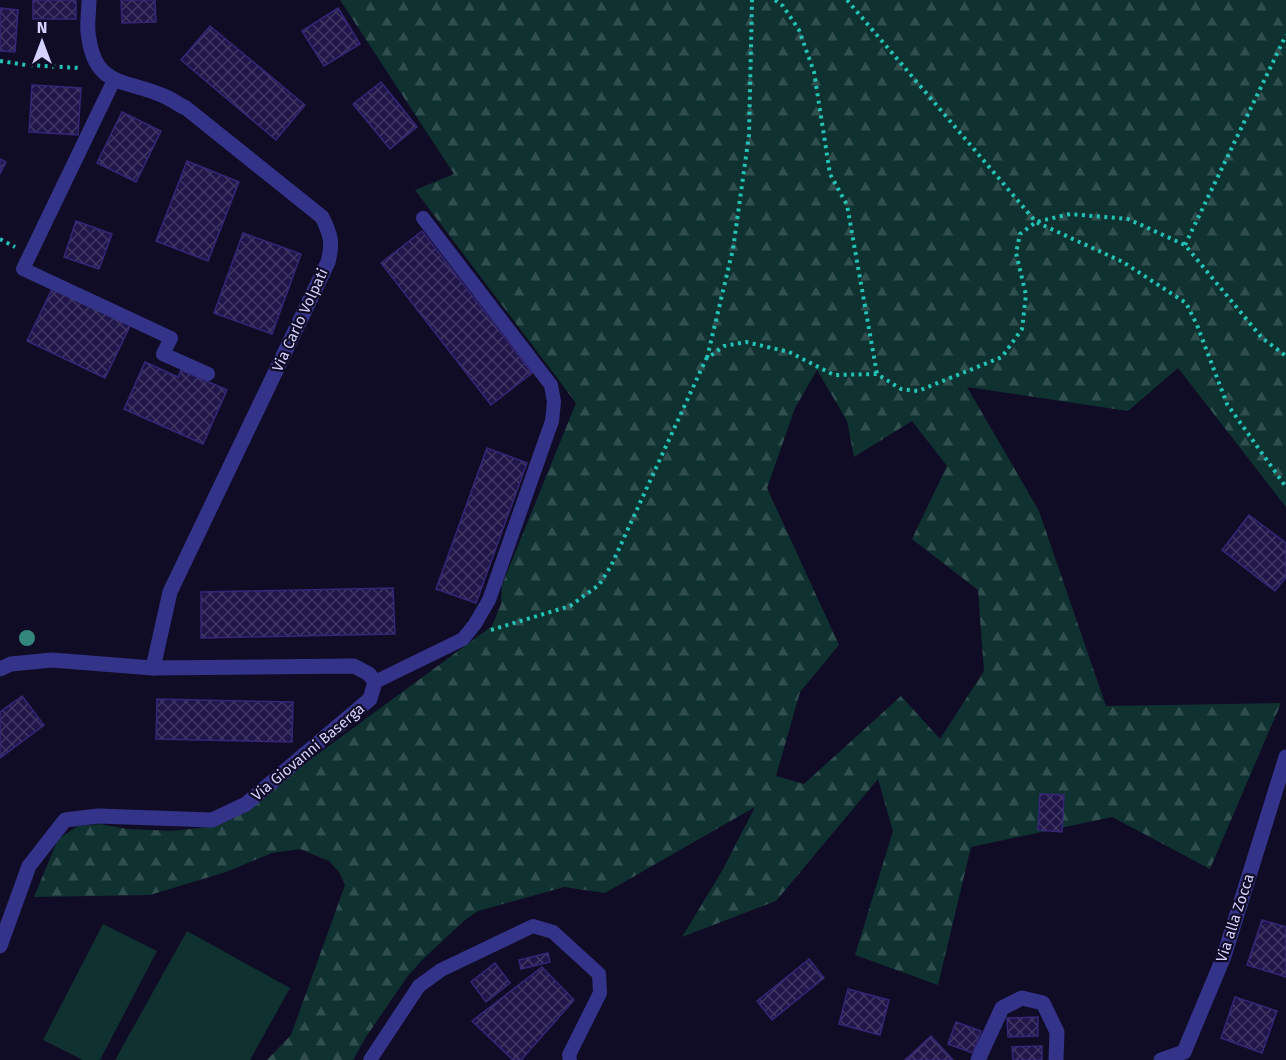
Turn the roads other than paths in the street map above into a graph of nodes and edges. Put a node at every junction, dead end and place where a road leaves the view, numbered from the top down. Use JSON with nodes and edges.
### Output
{"nodes":[{"id":1,"x":89,"y":0,"type":"edge"},
{"id":2,"x":114,"y":80,"type":"junction"},
{"id":3,"x":423,"y":218,"type":"dead end"},
{"id":4,"x":208,"y":374,"type":"dead end"},
{"id":5,"x":153,"y":668,"type":"junction"},
{"id":6,"x":0,"y":669,"type":"edge"},
{"id":7,"x":375,"y":682,"type":"junction"},
{"id":8,"x":1286,"y":757,"type":"edge"},
{"id":9,"x":0,"y":946,"type":"edge"},
{"id":10,"x":1190,"y":1056,"type":"edge"},
{"id":11,"x":370,"y":1060,"type":"edge"},
{"id":12,"x":570,"y":1060,"type":"edge"},
{"id":13,"x":978,"y":1060,"type":"edge"},
{"id":14,"x":1056,"y":1060,"type":"edge"},
{"id":15,"x":1161,"y":1060,"type":"edge"}],
"edges":[{"from":1,"to":2,"type":"street","name":"Via Carlo Volpati"},
{"from":2,"to":4,"type":"lane"},
{"from":2,"to":5,"type":"street","name":"Via Carlo Volpati"},
{"from":3,"to":7,"type":"lane"},
{"from":5,"to":6,"type":"street"},
{"from":5,"to":7,"type":"street"},
{"from":7,"to":9,"type":"street","name":"Via Giovanni Baserga"},
{"from":8,"to":10,"type":"street","name":"Via alla Zocca"},
{"from":10,"to":15,"type":"street","name":"Via alla Zocca"},
{"from":11,"to":12,"type":"lane"},
{"from":13,"to":14,"type":"street"}]}
